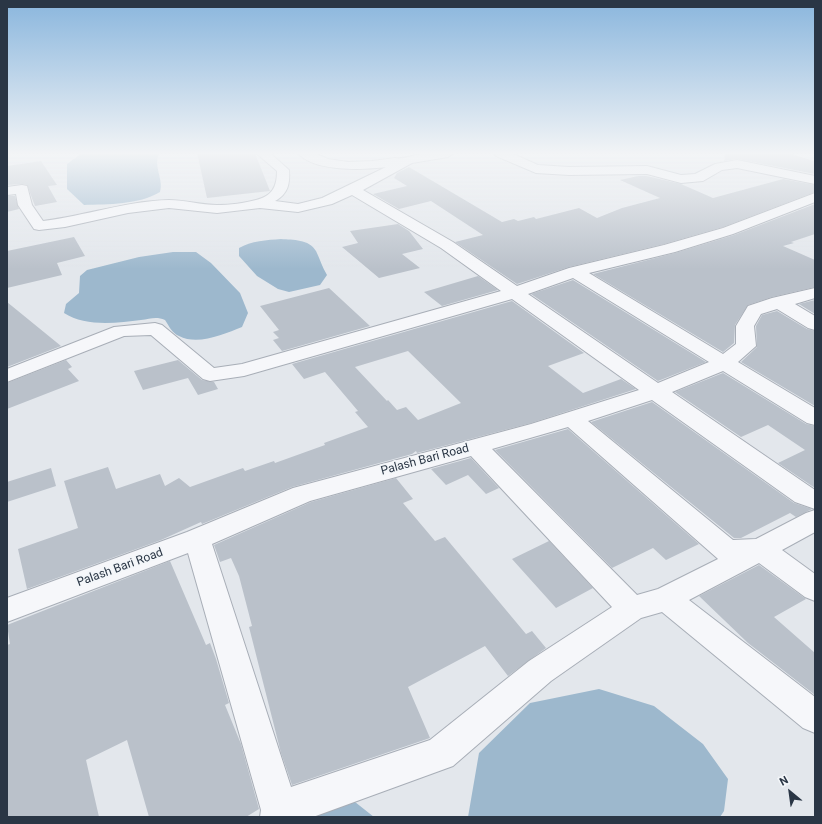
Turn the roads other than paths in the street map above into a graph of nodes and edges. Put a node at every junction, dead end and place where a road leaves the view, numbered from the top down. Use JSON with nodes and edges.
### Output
{"nodes":[{"id":1,"x":22,"y":191,"type":"edge"},
{"id":2,"x":281,"y":191,"type":"edge"},
{"id":3,"x":347,"y":191,"type":"edge"},
{"id":4,"x":356,"y":191,"type":"edge"},
{"id":5,"x":815,"y":197,"type":"edge"},
{"id":6,"x":260,"y":204,"type":"junction"},
{"id":7,"x":575,"y":272,"type":"junction"},
{"id":8,"x":516,"y":292,"type":"junction"},
{"id":9,"x":815,"y":292,"type":"edge"},
{"id":10,"x":778,"y":302,"type":"junction"},
{"id":11,"x":815,"y":324,"type":"edge"},
{"id":12,"x":724,"y":363,"type":"junction"},
{"id":13,"x":7,"y":376,"type":"edge"},
{"id":14,"x":657,"y":391,"type":"junction"},
{"id":15,"x":815,"y":418,"type":"edge"},
{"id":16,"x":572,"y":419,"type":"junction"},
{"id":17,"x":475,"y":446,"type":"junction"},
{"id":18,"x":815,"y":500,"type":"edge"},
{"id":19,"x":815,"y":520,"type":"edge"},
{"id":20,"x":197,"y":539,"type":"junction"},
{"id":21,"x":760,"y":549,"type":"junction"},
{"id":22,"x":815,"y":589,"type":"edge"},
{"id":23,"x":666,"y":599,"type":"junction"},
{"id":24,"x":632,"y":609,"type":"junction"},
{"id":25,"x":7,"y":610,"type":"edge"},
{"id":26,"x":815,"y":717,"type":"edge"},
{"id":27,"x":280,"y":814,"type":"edge"}],
"edges":[{"from":1,"to":6,"type":"street"},
{"from":2,"to":6,"type":"street"},
{"from":3,"to":6,"type":"street"},
{"from":4,"to":8,"type":"street"},
{"from":5,"to":7,"type":"street"},
{"from":7,"to":8,"type":"street"},
{"from":7,"to":12,"type":"street"},
{"from":8,"to":13,"type":"street"},
{"from":8,"to":14,"type":"street"},
{"from":9,"to":10,"type":"street","name":"Palash Bari Road"},
{"from":10,"to":11,"type":"street"},
{"from":10,"to":12,"type":"street","name":"Palash Bari Road"},
{"from":12,"to":14,"type":"street","name":"Palash Bari Road"},
{"from":12,"to":15,"type":"street"},
{"from":14,"to":16,"type":"street","name":"Palash Bari Road"},
{"from":14,"to":18,"type":"street"},
{"from":16,"to":17,"type":"street","name":"Palash Bari Road"},
{"from":16,"to":21,"type":"street"},
{"from":17,"to":20,"type":"street","name":"Palash Bari Road"},
{"from":17,"to":24,"type":"street"},
{"from":19,"to":21,"type":"street"},
{"from":20,"to":25,"type":"street","name":"Palash Bari Road"},
{"from":20,"to":27,"type":"street"},
{"from":21,"to":22,"type":"street"},
{"from":21,"to":23,"type":"street"},
{"from":23,"to":24,"type":"street"},
{"from":23,"to":26,"type":"street"},
{"from":24,"to":27,"type":"street"}]}
